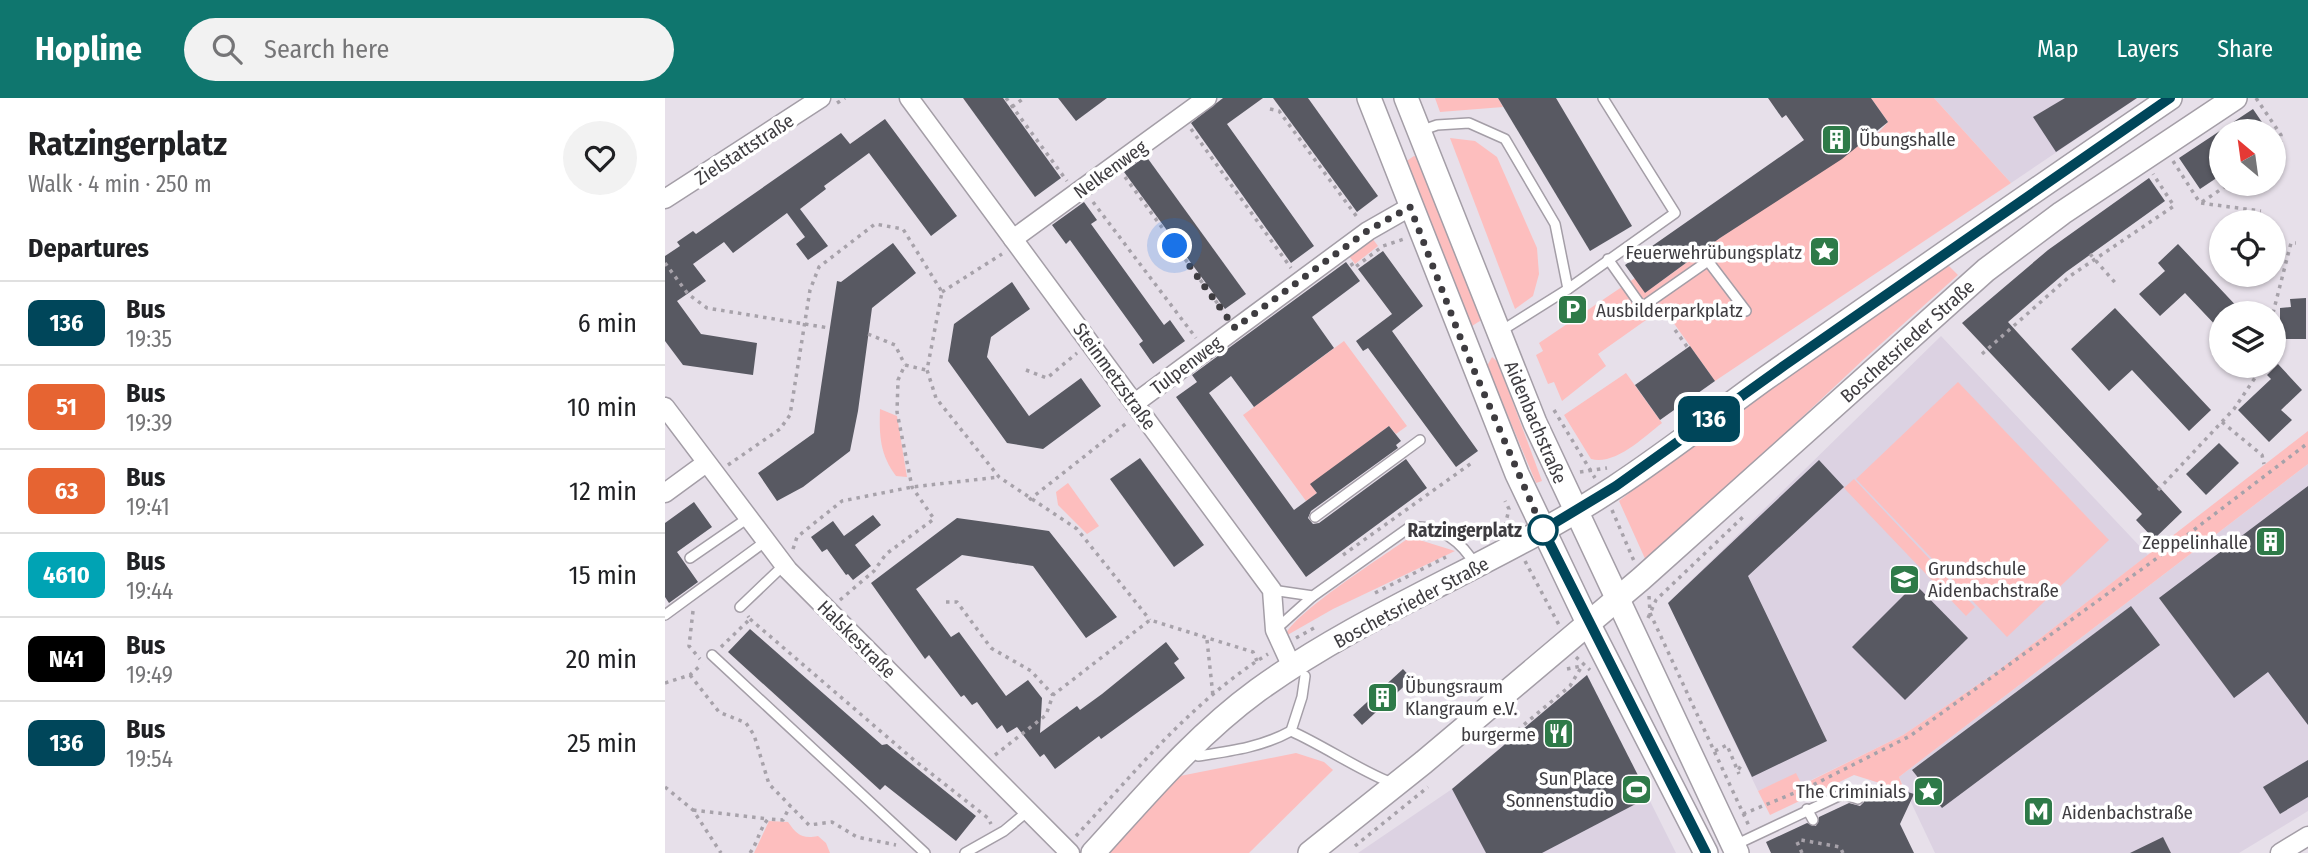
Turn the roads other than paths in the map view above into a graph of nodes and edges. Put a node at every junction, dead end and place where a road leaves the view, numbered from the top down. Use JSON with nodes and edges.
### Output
{"nodes":[{"id":1,"x":821,"y":98,"type":"edge"},
{"id":2,"x":909,"y":98,"type":"edge"},
{"id":3,"x":1206,"y":98,"type":"edge"},
{"id":4,"x":1369,"y":98,"type":"edge"},
{"id":5,"x":1406,"y":98,"type":"edge"},
{"id":6,"x":1618,"y":98,"type":"edge"},
{"id":7,"x":2170,"y":98,"type":"edge"},
{"id":8,"x":1605,"y":101,"type":"edge"},
{"id":9,"x":2240,"y":102,"type":"edge"},
{"id":10,"x":1418,"y":131,"type":"junction"},
{"id":11,"x":1386,"y":144,"type":"junction"},
{"id":12,"x":665,"y":199,"type":"edge"},
{"id":13,"x":1410,"y":207,"type":"junction"},
{"id":14,"x":1015,"y":242,"type":"junction"},
{"id":15,"x":1608,"y":259,"type":"junction"},
{"id":16,"x":1567,"y":289,"type":"junction"},
{"id":17,"x":1746,"y":311,"type":"dead end"},
{"id":18,"x":1498,"y":332,"type":"junction"},
{"id":19,"x":1464,"y":347,"type":"junction"},
{"id":20,"x":665,"y":407,"type":"edge"},
{"id":21,"x":1138,"y":407,"type":"junction"},
{"id":22,"x":1420,"y":440,"type":"dead end"},
{"id":23,"x":710,"y":467,"type":"junction"},
{"id":24,"x":665,"y":493,"type":"edge"},
{"id":25,"x":1575,"y":511,"type":"junction"},
{"id":26,"x":1315,"y":517,"type":"dead end"},
{"id":27,"x":748,"y":518,"type":"junction"},
{"id":28,"x":1543,"y":530,"type":"junction"},
{"id":29,"x":766,"y":541,"type":"junction"},
{"id":30,"x":690,"y":558,"type":"dead end"},
{"id":31,"x":786,"y":567,"type":"junction"},
{"id":32,"x":1477,"y":568,"type":"junction"},
{"id":33,"x":1272,"y":590,"type":"junction"},
{"id":34,"x":1313,"y":596,"type":"junction"},
{"id":35,"x":1616,"y":598,"type":"junction"},
{"id":36,"x":742,"y":609,"type":"road end"},
{"id":37,"x":665,"y":615,"type":"edge"},
{"id":38,"x":1588,"y":623,"type":"junction"},
{"id":39,"x":1275,"y":630,"type":"junction"},
{"id":40,"x":712,"y":655,"type":"road end"},
{"id":41,"x":1299,"y":671,"type":"junction"},
{"id":42,"x":1291,"y":731,"type":"junction"},
{"id":43,"x":1198,"y":756,"type":"dead end"},
{"id":44,"x":1387,"y":781,"type":"dead end"},
{"id":45,"x":1858,"y":799,"type":"dead end"},
{"id":46,"x":1807,"y":809,"type":"junction"},
{"id":47,"x":1028,"y":811,"type":"junction"},
{"id":48,"x":1813,"y":820,"type":"dead end"},
{"id":49,"x":2308,"y":836,"type":"edge"},
{"id":50,"x":1730,"y":850,"type":"edge"},
{"id":51,"x":925,"y":853,"type":"edge"},
{"id":52,"x":965,"y":853,"type":"edge"},
{"id":53,"x":1070,"y":853,"type":"edge"},
{"id":54,"x":1093,"y":853,"type":"edge"},
{"id":55,"x":1310,"y":853,"type":"edge"},
{"id":56,"x":1706,"y":853,"type":"edge"},
{"id":57,"x":2280,"y":853,"type":"edge"}],
"edges":[{"from":1,"to":12,"type":"street","name":"Zielstattstraße"},
{"from":2,"to":14,"type":"street","name":"Steinmetzstraße"},
{"from":3,"to":14,"type":"street","name":"Nelkenweg"},
{"from":4,"to":11,"type":"main road","name":"Aidenbachstraße"},
{"from":5,"to":10,"type":"main road","name":"Aidenbachstraße"},
{"from":6,"to":8,"type":"lane"},
{"from":7,"to":25,"type":"main road","name":"Boschetsrieder Straße"},
{"from":8,"to":15,"type":"lane"},
{"from":9,"to":35,"type":"main road","name":"Boschetsrieder Straße"},
{"from":10,"to":11,"type":"main road"},
{"from":10,"to":16,"type":"lane"},
{"from":10,"to":18,"type":"main road","name":"Aidenbachstraße"},
{"from":11,"to":13,"type":"main road","name":"Aidenbachstraße"},
{"from":13,"to":19,"type":"main road","name":"Aidenbachstraße"},
{"from":13,"to":21,"type":"street","name":"Tulpenweg"},
{"from":14,"to":21,"type":"street","name":"Steinmetzstraße"},
{"from":15,"to":16,"type":"lane"},
{"from":15,"to":17,"type":"lane"},
{"from":16,"to":18,"type":"lane"},
{"from":18,"to":19,"type":"main road"},
{"from":18,"to":25,"type":"main road","name":"Aidenbachstraße"},
{"from":19,"to":28,"type":"main road","name":"Aidenbachstraße"},
{"from":20,"to":23,"type":"street","name":"Halskestraße"},
{"from":21,"to":33,"type":"street","name":"Steinmetzstraße"},
{"from":22,"to":26,"type":"lane"},
{"from":23,"to":24,"type":"street"},
{"from":23,"to":27,"type":"street","name":"Halskestraße"},
{"from":25,"to":28,"type":"main road","name":"Boschetsrieder Straße"},
{"from":25,"to":35,"type":"main road","name":"Aidenbachstraße"},
{"from":27,"to":29,"type":"street","name":"Halskestraße"},
{"from":27,"to":30,"type":"lane"},
{"from":28,"to":32,"type":"main road","name":"Boschetsrieder Straße"},
{"from":28,"to":38,"type":"main road","name":"Aidenbachstraße"},
{"from":29,"to":31,"type":"street","name":"Halskestraße"},
{"from":29,"to":37,"type":"lane"},
{"from":31,"to":36,"type":"lane"},
{"from":31,"to":47,"type":"street","name":"Halskestraße"},
{"from":32,"to":34,"type":"lane"},
{"from":32,"to":41,"type":"main road","name":"Boschetsrieder Straße"},
{"from":33,"to":34,"type":"lane"},
{"from":33,"to":39,"type":"street"},
{"from":34,"to":39,"type":"lane"},
{"from":35,"to":38,"type":"main road","name":"Boschetsrieder Straße"},
{"from":35,"to":50,"type":"main road","name":"Aidenbachstraße"},
{"from":38,"to":55,"type":"main road","name":"Boschetsrieder Straße"},
{"from":38,"to":56,"type":"main road","name":"Aidenbachstraße"},
{"from":39,"to":41,"type":"street"},
{"from":40,"to":51,"type":"lane"},
{"from":41,"to":42,"type":"lane"},
{"from":41,"to":54,"type":"main road","name":"Boschetsrieder Straße"},
{"from":42,"to":43,"type":"lane"},
{"from":42,"to":44,"type":"lane"},
{"from":45,"to":46,"type":"lane"},
{"from":46,"to":48,"type":"lane"},
{"from":46,"to":50,"type":"lane"},
{"from":47,"to":52,"type":"lane"},
{"from":47,"to":53,"type":"street","name":"Halskestraße"},
{"from":49,"to":57,"type":"street"}]}
